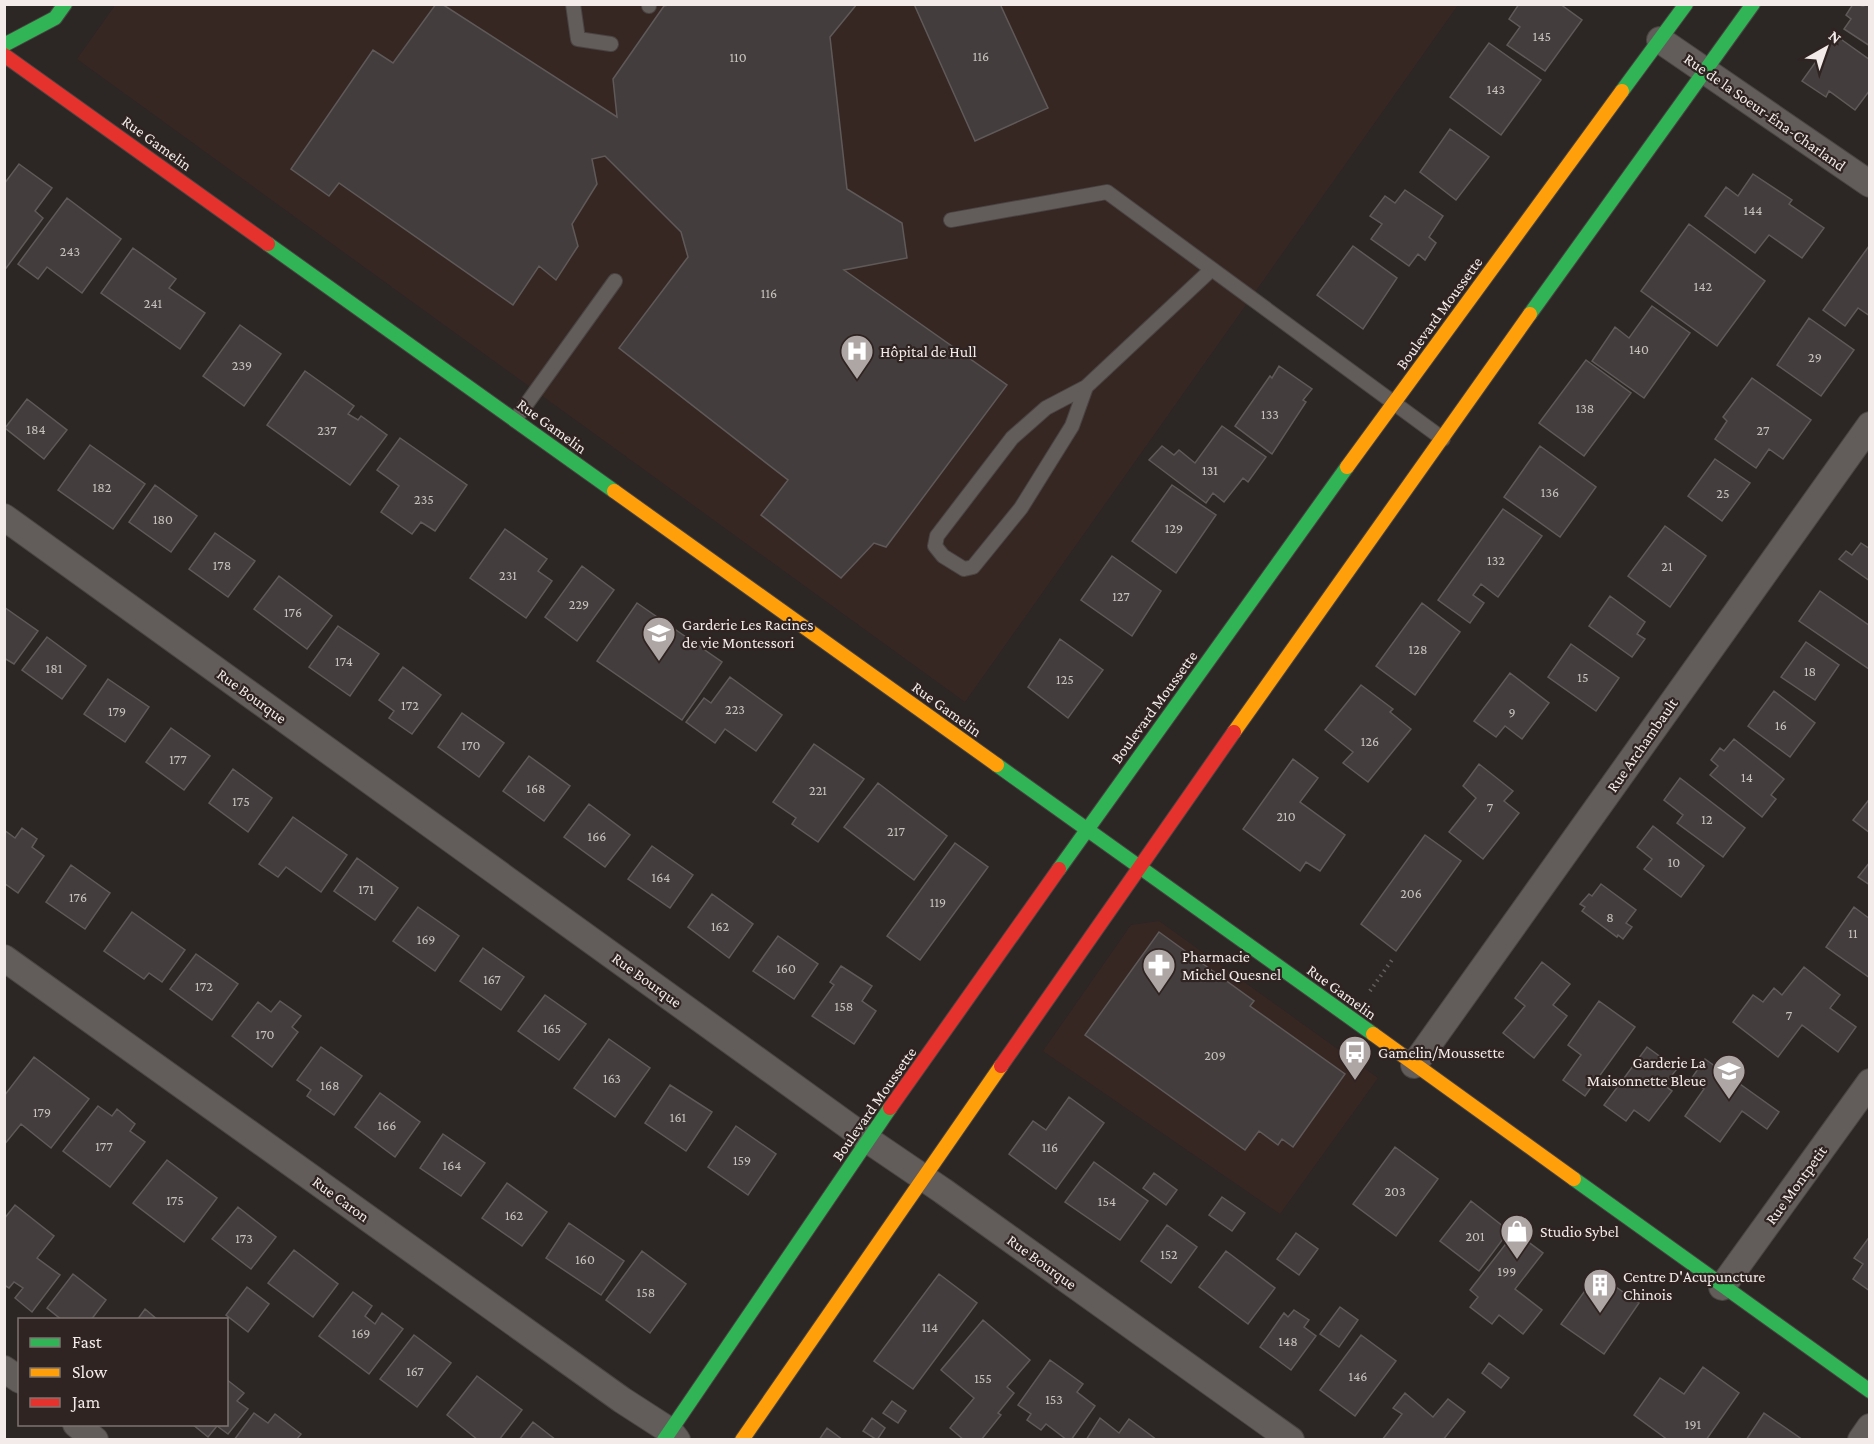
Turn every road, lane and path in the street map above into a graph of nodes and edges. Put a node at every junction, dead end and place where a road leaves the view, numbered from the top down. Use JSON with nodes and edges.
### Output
{"nodes":[{"id":1,"x":65,"y":4,"type":"edge"},
{"id":2,"x":573,"y":4,"type":"edge"},
{"id":3,"x":1686,"y":4,"type":"edge"},
{"id":4,"x":1753,"y":4,"type":"edge"},
{"id":5,"x":1660,"y":40,"type":"junction"},
{"id":6,"x":611,"y":44,"type":"dead end"},
{"id":7,"x":4,"y":45,"type":"edge"},
{"id":8,"x":4,"y":54,"type":"edge"},
{"id":9,"x":1705,"y":70,"type":"junction"},
{"id":10,"x":1869,"y":184,"type":"edge"},
{"id":11,"x":951,"y":219,"type":"dead end"},
{"id":12,"x":1212,"y":269,"type":"junction"},
{"id":13,"x":615,"y":281,"type":"dead end"},
{"id":14,"x":1086,"y":387,"type":"junction"},
{"id":15,"x":1394,"y":402,"type":"junction"},
{"id":16,"x":515,"y":420,"type":"junction"},
{"id":17,"x":1869,"y":425,"type":"edge"},
{"id":18,"x":1443,"y":439,"type":"junction"},
{"id":19,"x":4,"y":517,"type":"edge"},
{"id":20,"x":1087,"y":829,"type":"junction"},
{"id":21,"x":1139,"y":866,"type":"junction"},
{"id":22,"x":4,"y":957,"type":"edge"},
{"id":23,"x":1394,"y":957,"type":"dead end"},
{"id":24,"x":1364,"y":999,"type":"dead end"},
{"id":25,"x":1414,"y":1065,"type":"junction"},
{"id":26,"x":1869,"y":1082,"type":"edge"},
{"id":27,"x":868,"y":1140,"type":"junction"},
{"id":28,"x":922,"y":1177,"type":"junction"},
{"id":29,"x":1722,"y":1287,"type":"junction"},
{"id":30,"x":4,"y":1369,"type":"edge"},
{"id":31,"x":18,"y":1379,"type":"edge"},
{"id":32,"x":1869,"y":1391,"type":"edge"},
{"id":33,"x":77,"y":1426,"type":"edge"},
{"id":34,"x":1869,"y":1427,"type":"edge"},
{"id":35,"x":670,"y":1437,"type":"edge"},
{"id":36,"x":95,"y":1440,"type":"edge"},
{"id":37,"x":742,"y":1440,"type":"edge"},
{"id":38,"x":1291,"y":1440,"type":"edge"},
{"id":39,"x":1861,"y":1440,"type":"edge"}],
"edges":[{"from":1,"to":7,"type":"street"},
{"from":2,"to":6,"type":"lane"},
{"from":3,"to":5,"type":"street","name":"Boulevard Moussette"},
{"from":4,"to":9,"type":"street"},
{"from":5,"to":9,"type":"street","name":"Rue de la Soeur-Éna-Charland"},
{"from":5,"to":15,"type":"street","name":"Boulevard Moussette"},
{"from":8,"to":16,"type":"street","name":"Rue Gamelin"},
{"from":9,"to":10,"type":"street","name":"Rue de la Soeur-Éna-Charland"},
{"from":9,"to":18,"type":"street"},
{"from":11,"to":12,"type":"lane"},
{"from":12,"to":14,"type":"lane"},
{"from":12,"to":15,"type":"lane"},
{"from":13,"to":16,"type":"lane"},
{"from":14,"to":14,"type":"lane"},
{"from":15,"to":18,"type":"lane"},
{"from":15,"to":20,"type":"street","name":"Boulevard Moussette"},
{"from":16,"to":20,"type":"street","name":"Rue Gamelin"},
{"from":17,"to":25,"type":"street","name":"Rue Archambault"},
{"from":18,"to":21,"type":"street"},
{"from":19,"to":27,"type":"street","name":"Rue Bourque"},
{"from":20,"to":21,"type":"street","name":"Rue Gamelin"},
{"from":20,"to":27,"type":"street","name":"Boulevard Moussette"},
{"from":21,"to":25,"type":"street","name":"Rue Gamelin"},
{"from":21,"to":28,"type":"street"},
{"from":22,"to":35,"type":"street","name":"Rue Caron"},
{"from":23,"to":24,"type":"path"},
{"from":25,"to":29,"type":"street","name":"Rue Gamelin"},
{"from":26,"to":29,"type":"street","name":"Rue Montpetit"},
{"from":27,"to":28,"type":"street","name":"Rue Bourque"},
{"from":27,"to":35,"type":"street","name":"Boulevard Moussette"},
{"from":28,"to":37,"type":"street"},
{"from":28,"to":38,"type":"street","name":"Rue Bourque"},
{"from":29,"to":32,"type":"street","name":"Rue Gamelin"},
{"from":30,"to":31,"type":"street"},
{"from":33,"to":36,"type":"street"},
{"from":34,"to":39,"type":"street"}]}
